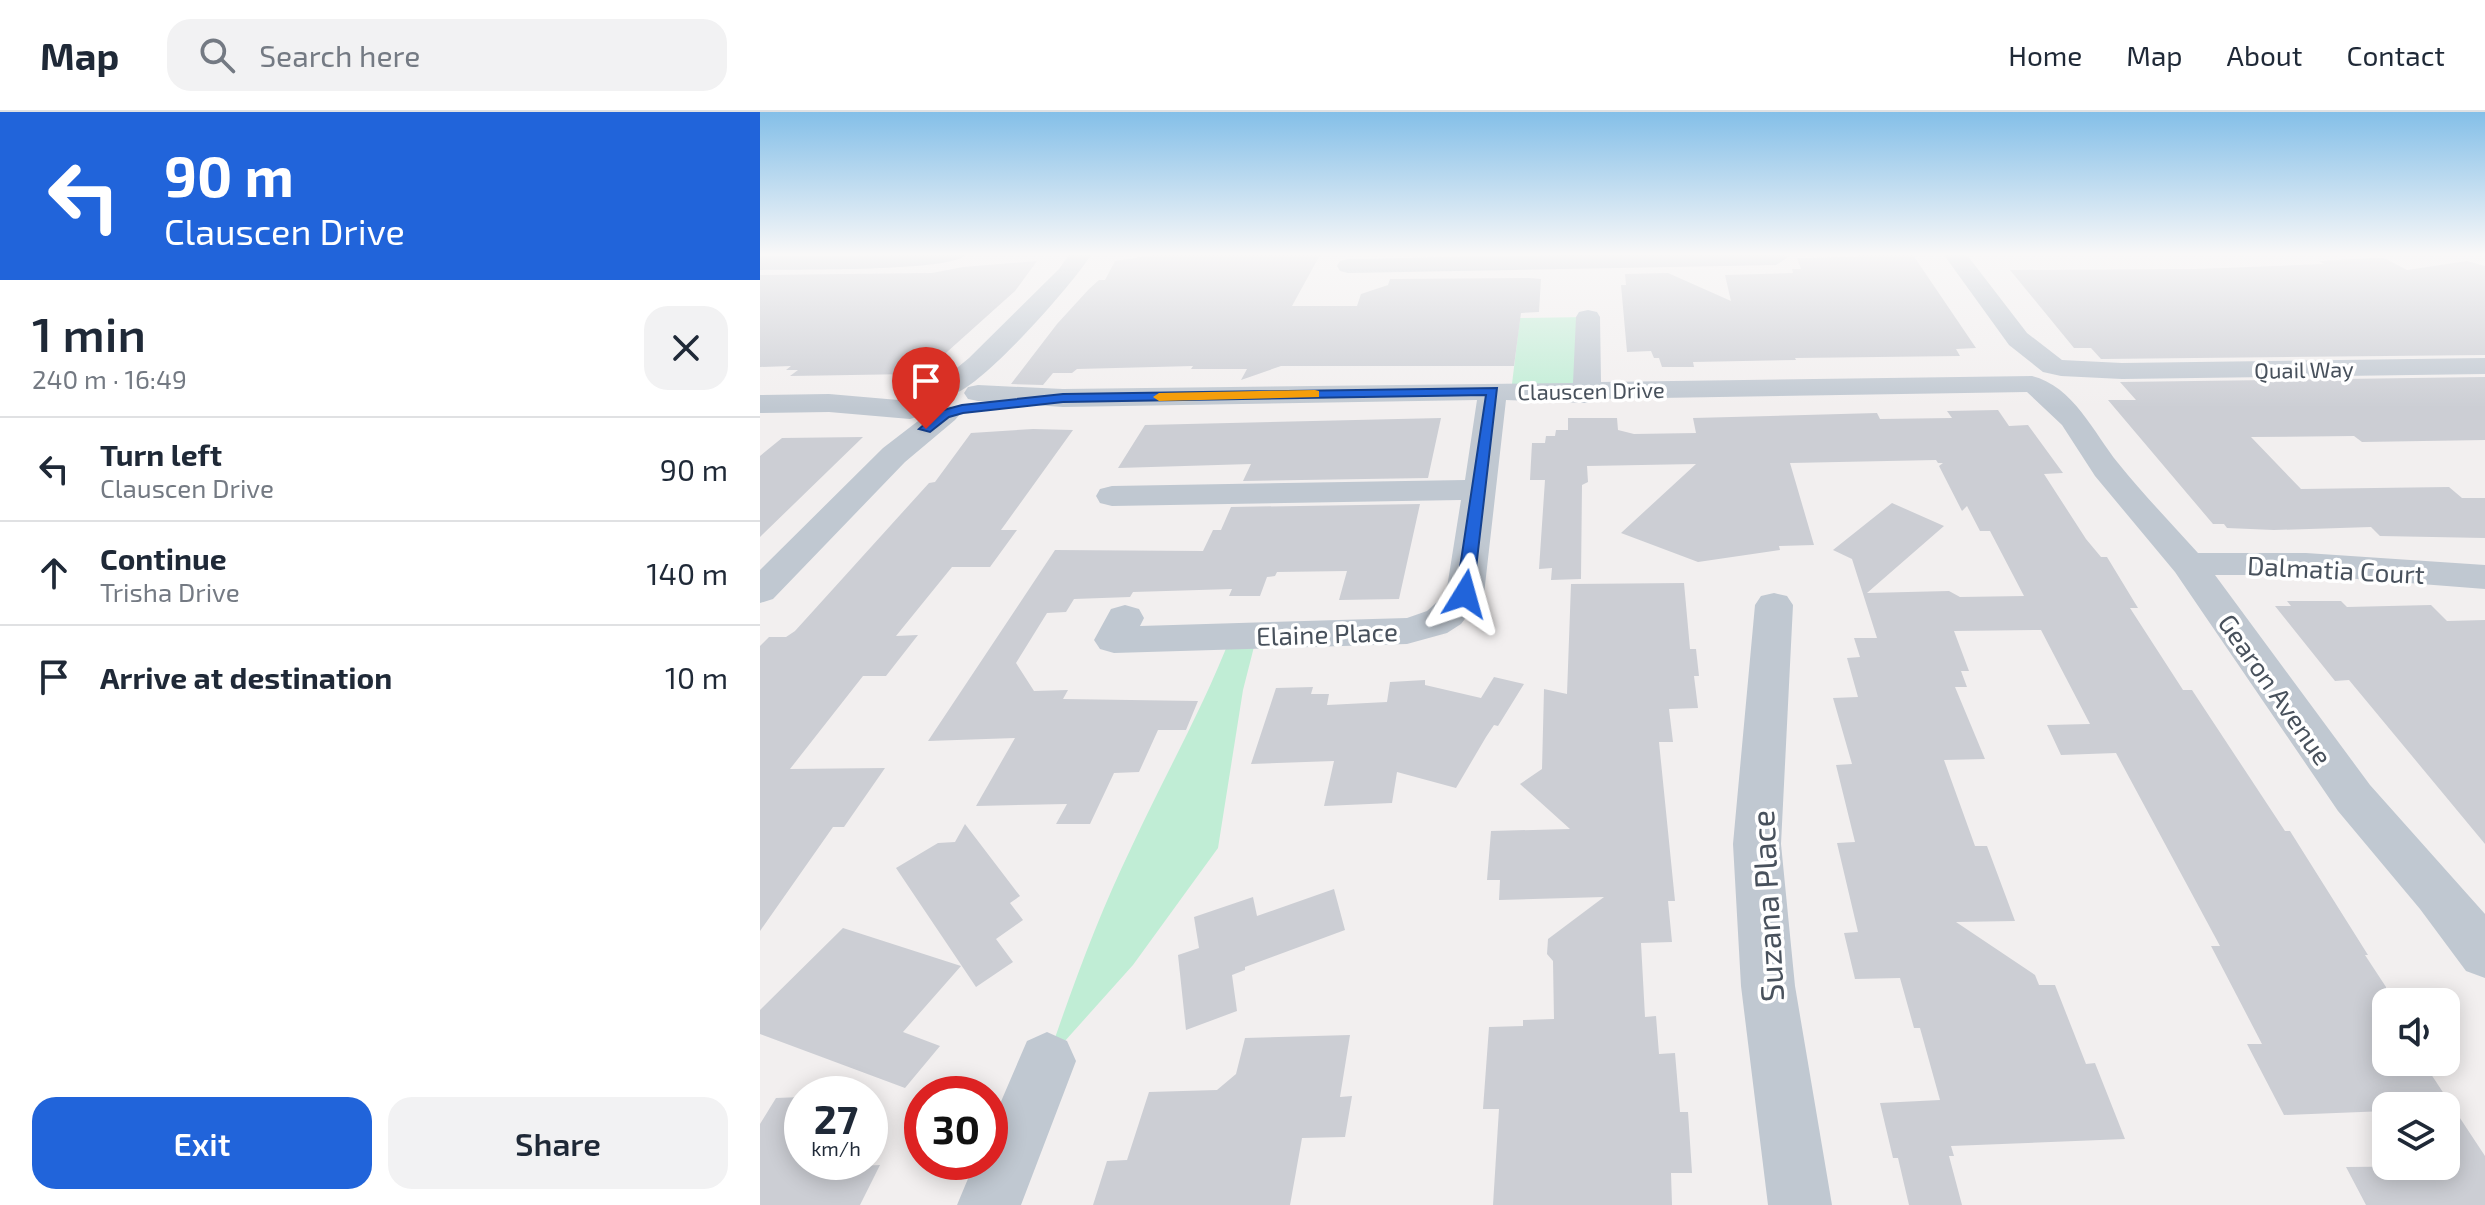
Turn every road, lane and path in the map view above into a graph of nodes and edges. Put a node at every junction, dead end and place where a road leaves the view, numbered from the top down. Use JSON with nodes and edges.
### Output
{"nodes":[{"id":1,"x":1036,"y":306,"type":"edge"},
{"id":2,"x":1588,"y":306,"type":"edge"},
{"id":3,"x":1993,"y":306,"type":"edge"},
{"id":4,"x":2485,"y":366,"type":"edge"},
{"id":5,"x":2045,"y":376,"type":"junction"},
{"id":6,"x":1493,"y":391,"type":"junction"},
{"id":7,"x":1587,"y":394,"type":"junction"},
{"id":8,"x":948,"y":397,"type":"junction"},
{"id":9,"x":760,"y":404,"type":"edge"},
{"id":10,"x":1480,"y":490,"type":"junction"},
{"id":11,"x":1112,"y":496,"type":"dead end"},
{"id":12,"x":2188,"y":564,"type":"junction"},
{"id":13,"x":2485,"y":577,"type":"edge"},
{"id":14,"x":760,"y":591,"type":"edge"},
{"id":15,"x":1774,"y":605,"type":"dead end"},
{"id":16,"x":1114,"y":640,"type":"dead end"},
{"id":17,"x":2485,"y":954,"type":"edge"},
{"id":18,"x":1047,"y":1061,"type":"dead end"},
{"id":19,"x":989,"y":1205,"type":"edge"},
{"id":20,"x":1800,"y":1205,"type":"edge"}],
"edges":[{"from":1,"to":8,"type":"street"},
{"from":2,"to":7,"type":"street"},
{"from":3,"to":5,"type":"street","name":"Gearon Avenue"},
{"from":4,"to":5,"type":"street","name":"Quail Way"},
{"from":5,"to":7,"type":"street","name":"Clauscen Drive"},
{"from":5,"to":12,"type":"street","name":"Gearon Avenue"},
{"from":6,"to":7,"type":"street","name":"Clauscen Drive"},
{"from":6,"to":8,"type":"street","name":"Clauscen Drive"},
{"from":6,"to":10,"type":"street","name":"Elaine Place"},
{"from":8,"to":9,"type":"street","name":"Clauscen Drive"},
{"from":8,"to":14,"type":"street"},
{"from":10,"to":11,"type":"street"},
{"from":10,"to":16,"type":"street","name":"Elaine Place"},
{"from":12,"to":13,"type":"street","name":"Dalmatia Court"},
{"from":12,"to":17,"type":"street","name":"Gearon Avenue"},
{"from":15,"to":20,"type":"street","name":"Suzana Place"},
{"from":18,"to":19,"type":"street"}]}
